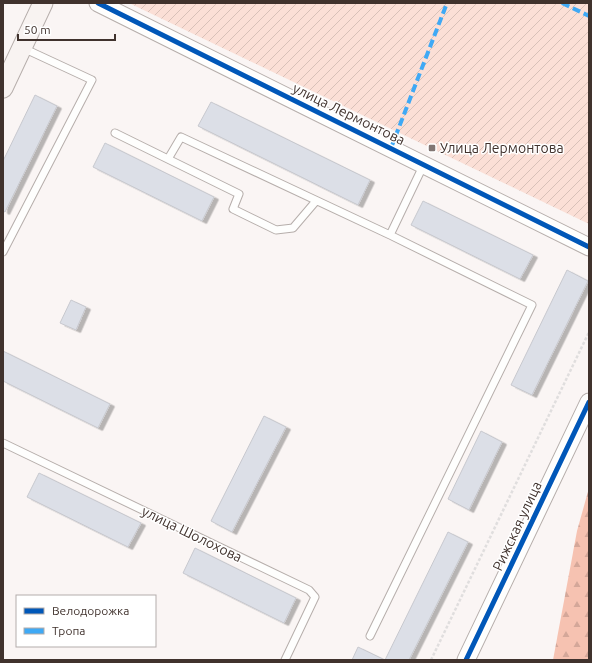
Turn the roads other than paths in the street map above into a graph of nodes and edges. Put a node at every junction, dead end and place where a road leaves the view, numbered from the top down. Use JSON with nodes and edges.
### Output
{"nodes":[{"id":1,"x":43,"y":3,"type":"edge"},
{"id":2,"x":98,"y":3,"type":"edge"},
{"id":3,"x":23,"y":48,"type":"junction"},
{"id":4,"x":7,"y":70,"type":"edge"},
{"id":5,"x":3,"y":88,"type":"edge"},
{"id":6,"x":115,"y":133,"type":"dead end"},
{"id":7,"x":168,"y":159,"type":"junction"},
{"id":8,"x":424,"y":164,"type":"junction"},
{"id":9,"x":316,"y":201,"type":"junction"},
{"id":10,"x":390,"y":235,"type":"junction"},
{"id":11,"x":589,"y":247,"type":"edge"},
{"id":12,"x":3,"y":252,"type":"edge"},
{"id":13,"x":589,"y":402,"type":"edge"},
{"id":14,"x":3,"y":443,"type":"edge"},
{"id":15,"x":370,"y":636,"type":"dead end"},
{"id":16,"x":286,"y":660,"type":"edge"},
{"id":17,"x":466,"y":660,"type":"edge"}],
"edges":[{"from":1,"to":3,"type":"main road"},
{"from":2,"to":8,"type":"street","name":"улица Лермонтова"},
{"from":3,"to":4,"type":"main road"},
{"from":3,"to":12,"type":"lane"},
{"from":4,"to":5,"type":"main road"},
{"from":6,"to":7,"type":"lane"},
{"from":7,"to":9,"type":"lane"},
{"from":7,"to":9,"type":"lane"},
{"from":8,"to":10,"type":"lane"},
{"from":8,"to":11,"type":"street","name":"улица Лермонтова"},
{"from":9,"to":10,"type":"lane"},
{"from":10,"to":15,"type":"lane"},
{"from":13,"to":17,"type":"street","name":"Рижская улица"},
{"from":14,"to":16,"type":"lane","name":"улица Шолохова"}]}
